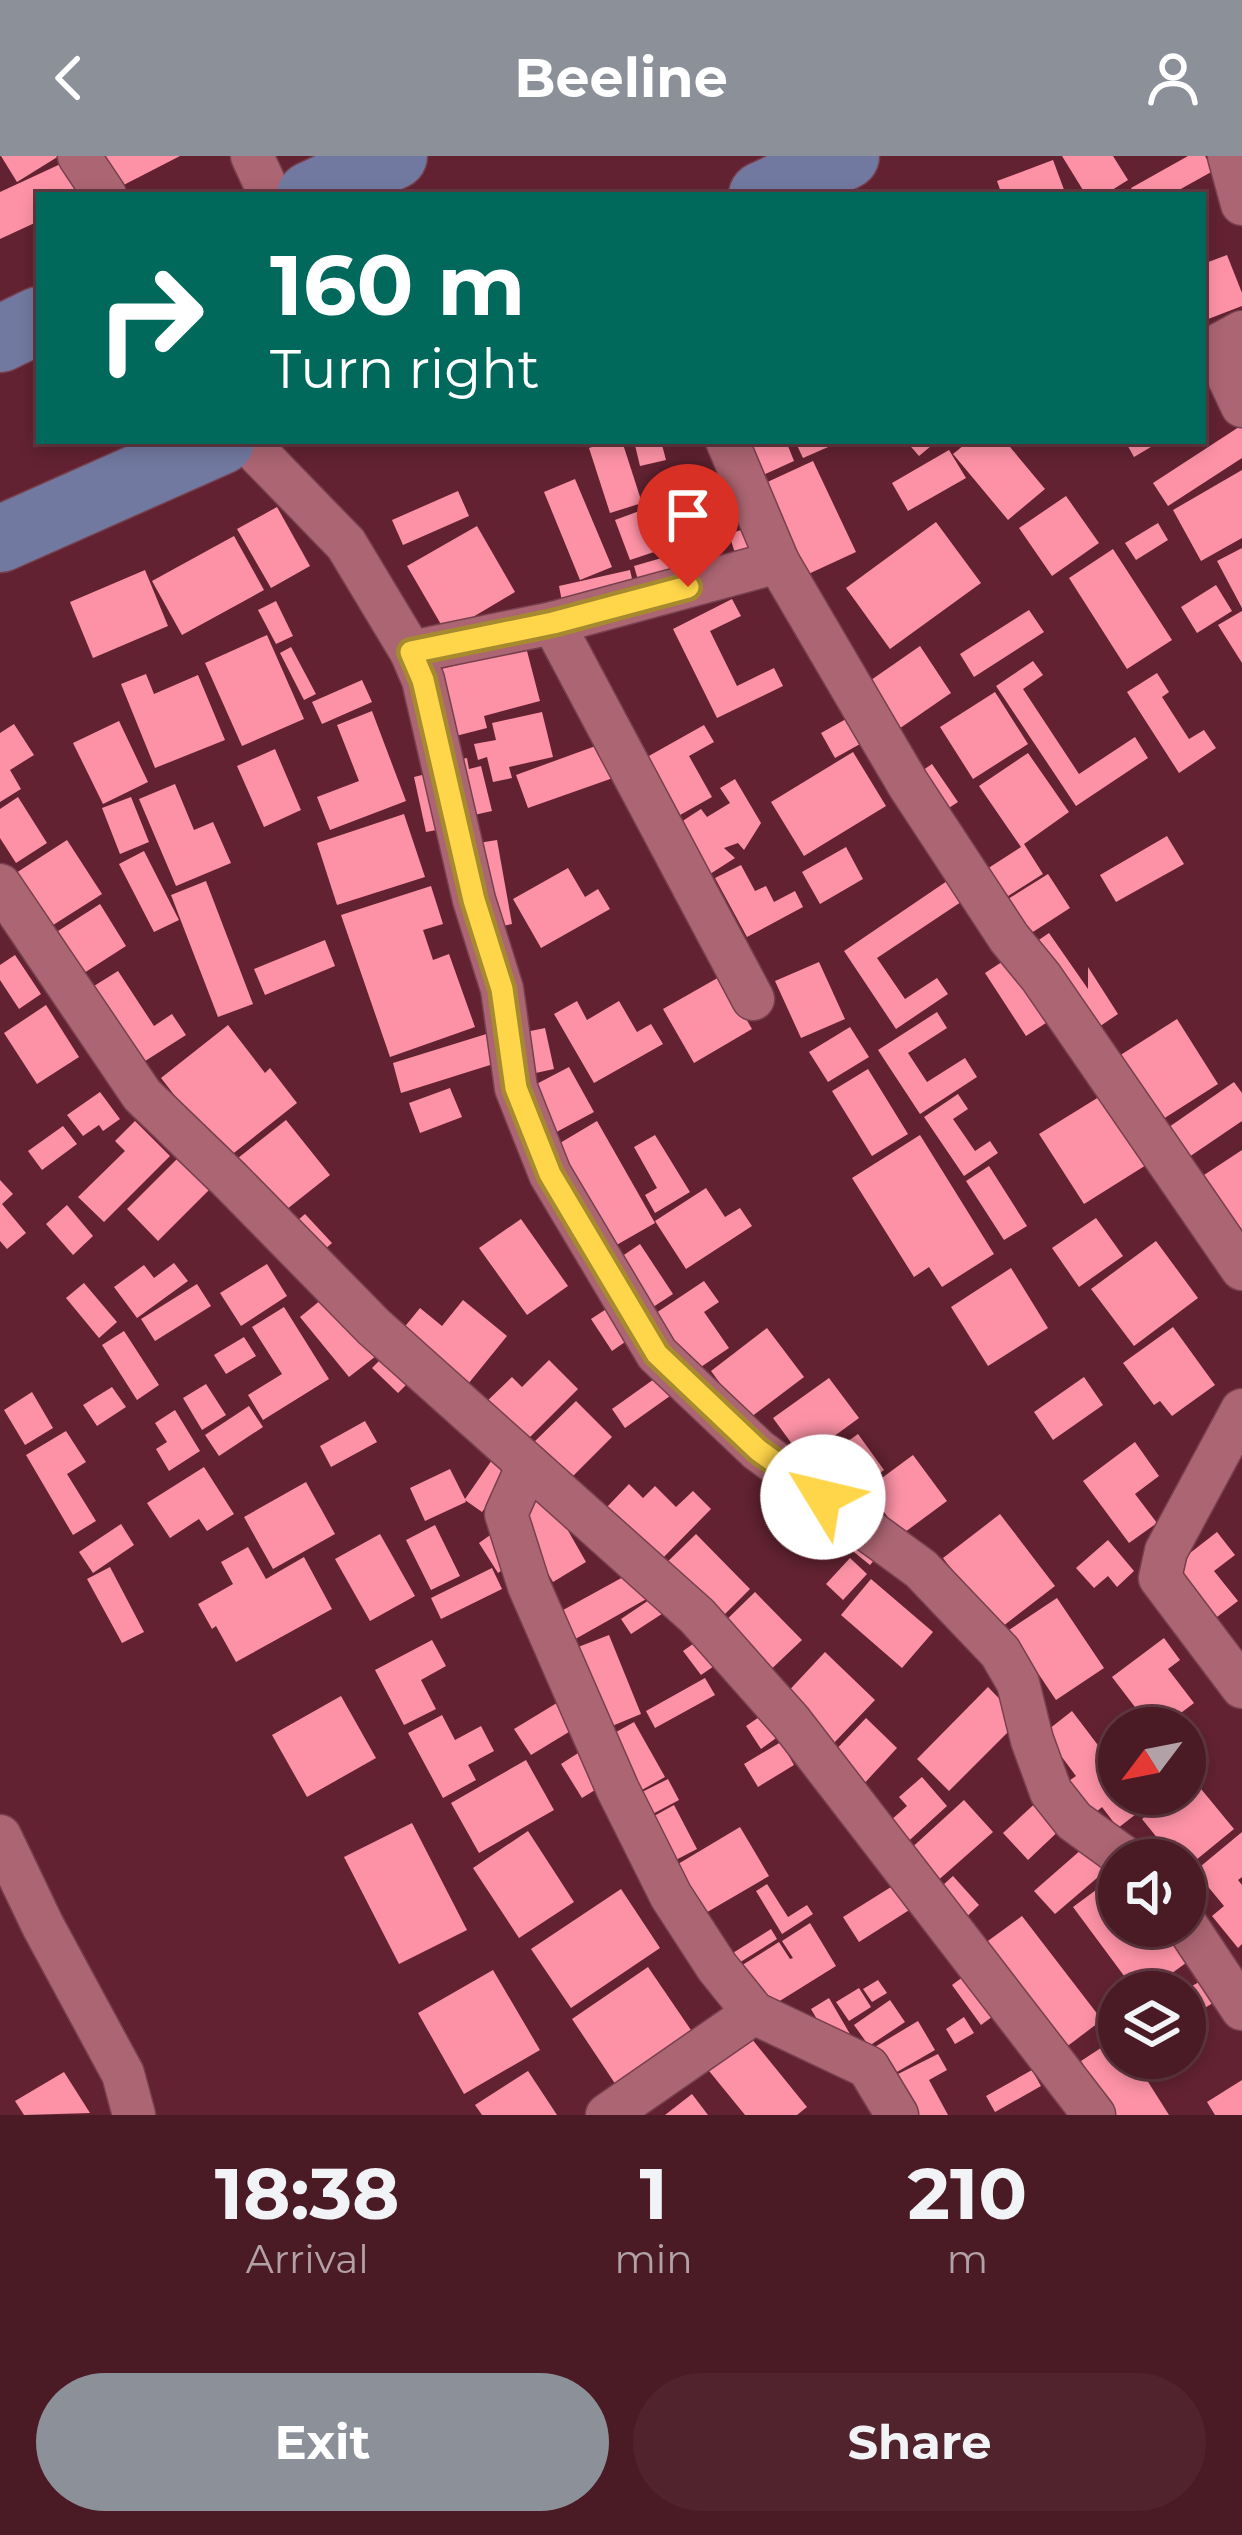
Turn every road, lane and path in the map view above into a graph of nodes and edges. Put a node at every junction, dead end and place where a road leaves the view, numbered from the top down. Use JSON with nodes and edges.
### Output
{"nodes":[{"id":1,"x":80,"y":156,"type":"edge"},
{"id":2,"x":252,"y":156,"type":"edge"},
{"id":3,"x":394,"y":156,"type":"edge"},
{"id":4,"x":846,"y":156,"type":"edge"},
{"id":5,"x":1229,"y":156,"type":"edge"},
{"id":6,"x":103,"y":192,"type":"edge"},
{"id":7,"x":269,"y":192,"type":"edge"},
{"id":8,"x":316,"y":192,"type":"edge"},
{"id":9,"x":768,"y":192,"type":"edge"},
{"id":10,"x":1242,"y":204,"type":"edge"},
{"id":11,"x":36,"y":321,"type":"edge"},
{"id":12,"x":1242,"y":332,"type":"edge"},
{"id":13,"x":0,"y":339,"type":"edge"},
{"id":14,"x":1242,"y":406,"type":"edge"},
{"id":15,"x":214,"y":444,"type":"edge"},
{"id":16,"x":249,"y":444,"type":"edge"},
{"id":17,"x":729,"y":444,"type":"edge"},
{"id":18,"x":0,"y":539,"type":"edge"},
{"id":19,"x":778,"y":562,"type":"junction"},
{"id":20,"x":553,"y":623,"type":"junction"},
{"id":21,"x":411,"y":652,"type":"junction"},
{"id":22,"x":0,"y":885,"type":"edge"},
{"id":23,"x":753,"y":999,"type":"dead end"},
{"id":24,"x":1242,"y":1269,"type":"edge"},
{"id":25,"x":1242,"y":1410,"type":"edge"},
{"id":26,"x":528,"y":1465,"type":"junction"},
{"id":27,"x":1242,"y":1687,"type":"edge"},
{"id":28,"x":0,"y":1836,"type":"edge"},
{"id":29,"x":1099,"y":1839,"type":"edge"},
{"id":30,"x":1201,"y":1947,"type":"edge"},
{"id":31,"x":1242,"y":2008,"type":"edge"},
{"id":32,"x":754,"y":2013,"type":"junction"},
{"id":33,"x":1077,"y":2109,"type":"edge"},
{"id":34,"x":134,"y":2115,"type":"edge"},
{"id":35,"x":607,"y":2115,"type":"edge"},
{"id":36,"x":897,"y":2115,"type":"edge"}],
"edges":[{"from":1,"to":6,"type":"street"},
{"from":2,"to":7,"type":"street"},
{"from":3,"to":8,"type":"main road"},
{"from":4,"to":9,"type":"main road"},
{"from":5,"to":10,"type":"street"},
{"from":11,"to":13,"type":"main road"},
{"from":12,"to":14,"type":"street"},
{"from":15,"to":18,"type":"main road"},
{"from":16,"to":21,"type":"street"},
{"from":17,"to":19,"type":"street"},
{"from":19,"to":20,"type":"street"},
{"from":19,"to":24,"type":"street"},
{"from":20,"to":21,"type":"street"},
{"from":20,"to":23,"type":"street"},
{"from":21,"to":29,"type":"street"},
{"from":22,"to":26,"type":"street"},
{"from":25,"to":27,"type":"street"},
{"from":26,"to":32,"type":"street"},
{"from":26,"to":33,"type":"street"},
{"from":28,"to":34,"type":"street"},
{"from":30,"to":31,"type":"street"},
{"from":32,"to":35,"type":"street"},
{"from":32,"to":36,"type":"street"}]}
